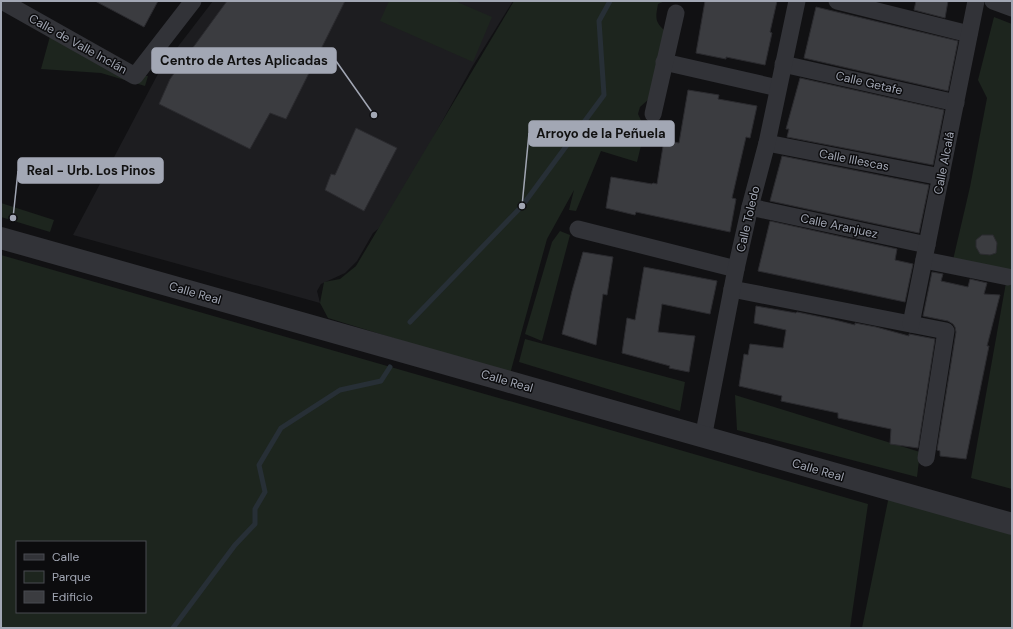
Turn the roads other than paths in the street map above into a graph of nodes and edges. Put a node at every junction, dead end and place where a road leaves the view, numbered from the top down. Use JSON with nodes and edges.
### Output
{"nodes":[{"id":1,"x":2,"y":1,"type":"edge"},
{"id":2,"x":193,"y":1,"type":"edge"},
{"id":3,"x":797,"y":1,"type":"edge"},
{"id":4,"x":837,"y":1,"type":"edge"},
{"id":5,"x":976,"y":1,"type":"edge"},
{"id":6,"x":993,"y":1,"type":"edge"},
{"id":7,"x":1012,"y":8,"type":"edge"},
{"id":8,"x":676,"y":13,"type":"dead end"},
{"id":9,"x":969,"y":34,"type":"junction"},
{"id":10,"x":664,"y":62,"type":"junction"},
{"id":11,"x":783,"y":64,"type":"junction"},
{"id":12,"x":778,"y":88,"type":"junction"},
{"id":13,"x":956,"y":103,"type":"junction"},
{"id":14,"x":654,"y":114,"type":"dead end"},
{"id":15,"x":767,"y":143,"type":"junction"},
{"id":16,"x":941,"y":177,"type":"junction"},
{"id":17,"x":750,"y":207,"type":"junction"},
{"id":18,"x":578,"y":230,"type":"dead end"},
{"id":19,"x":1,"y":238,"type":"edge"},
{"id":20,"x":926,"y":252,"type":"junction"},
{"id":21,"x":736,"y":269,"type":"junction"},
{"id":22,"x":1008,"y":277,"type":"dead end"},
{"id":23,"x":732,"y":289,"type":"junction"},
{"id":24,"x":912,"y":324,"type":"junction"},
{"id":25,"x":703,"y":438,"type":"junction"},
{"id":26,"x":926,"y":458,"type":"dead end"},
{"id":27,"x":1012,"y":524,"type":"edge"}],
"edges":[{"from":1,"to":2,"type":"street","name":"Calle de Valle Inclán"},
{"from":3,"to":11,"type":"street","name":"Calle Toledo"},
{"from":4,"to":9,"type":"street"},
{"from":5,"to":9,"type":"street","name":"Calle Alcalá"},
{"from":6,"to":7,"type":"street"},
{"from":8,"to":10,"type":"street"},
{"from":9,"to":13,"type":"street","name":"Calle Alcalá"},
{"from":10,"to":12,"type":"street"},
{"from":10,"to":14,"type":"street"},
{"from":11,"to":12,"type":"street","name":"Calle Toledo"},
{"from":11,"to":13,"type":"street","name":"Calle Getafe"},
{"from":12,"to":15,"type":"street","name":"Calle Toledo"},
{"from":13,"to":16,"type":"street","name":"Calle Alcalá"},
{"from":15,"to":16,"type":"street","name":"Calle Illescas"},
{"from":15,"to":17,"type":"street","name":"Calle Toledo"},
{"from":16,"to":20,"type":"street","name":"Calle Alcalá"},
{"from":17,"to":20,"type":"street","name":"Calle Aranjuez"},
{"from":17,"to":21,"type":"street","name":"Calle Toledo"},
{"from":18,"to":21,"type":"street"},
{"from":19,"to":25,"type":"street","name":"Calle Real"},
{"from":20,"to":22,"type":"street","name":"Calle Aranjuez"},
{"from":20,"to":24,"type":"street","name":"Calle Alcalá"},
{"from":21,"to":23,"type":"street","name":"Calle Toledo"},
{"from":23,"to":24,"type":"street"},
{"from":23,"to":25,"type":"street","name":"Calle Toledo"},
{"from":24,"to":26,"type":"street"},
{"from":25,"to":27,"type":"street","name":"Calle Real"}]}
